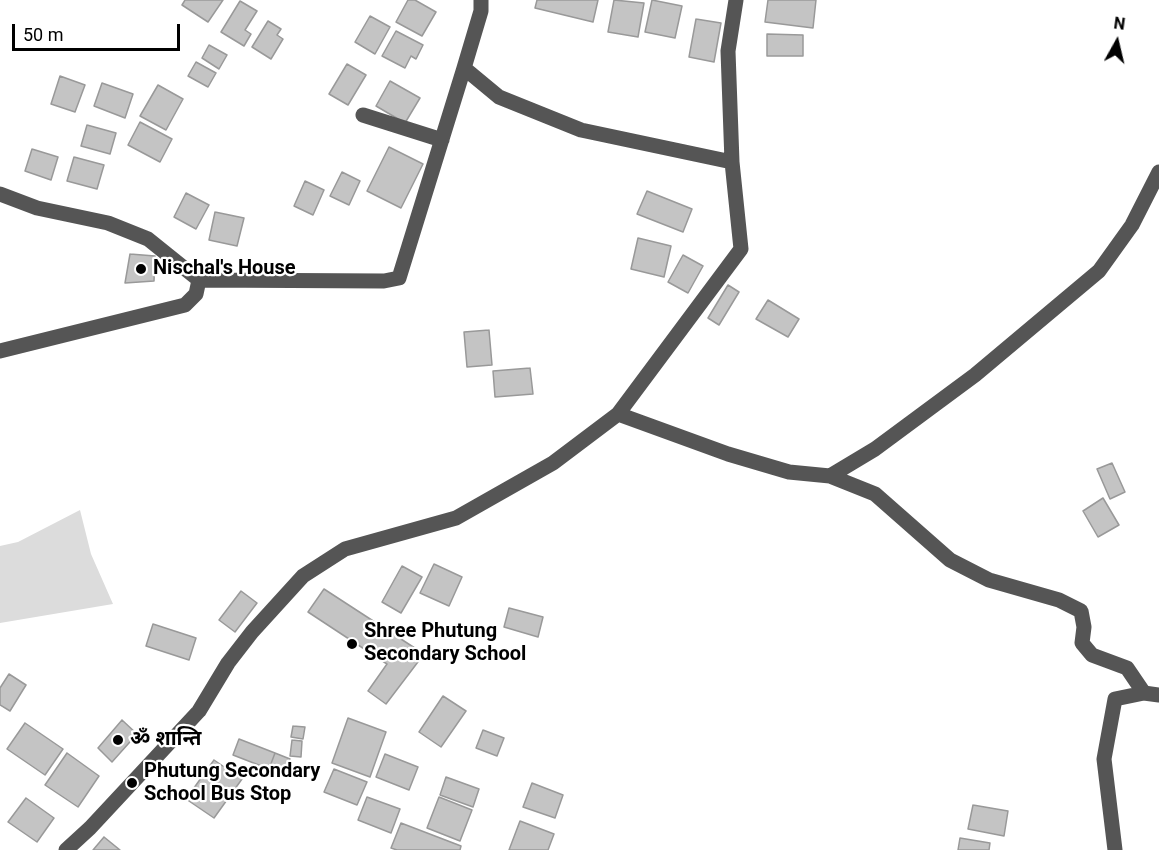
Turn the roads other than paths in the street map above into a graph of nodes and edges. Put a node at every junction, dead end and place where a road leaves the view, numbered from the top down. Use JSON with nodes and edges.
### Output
{"nodes":[{"id":1,"x":481,"y":0,"type":"edge"},
{"id":2,"x":736,"y":0,"type":"edge"},
{"id":3,"x":464,"y":68,"type":"junction"},
{"id":4,"x":363,"y":115,"type":"dead end"},
{"id":5,"x":442,"y":140,"type":"junction"},
{"id":6,"x":732,"y":162,"type":"junction"},
{"id":7,"x":1159,"y":172,"type":"edge"},
{"id":8,"x":0,"y":194,"type":"edge"},
{"id":9,"x":199,"y":280,"type":"junction"},
{"id":10,"x":0,"y":351,"type":"edge"},
{"id":11,"x":618,"y":414,"type":"junction"},
{"id":12,"x":830,"y":476,"type":"junction"},
{"id":13,"x":1152,"y":694,"type":"edge"},
{"id":14,"x":66,"y":850,"type":"edge"},
{"id":15,"x":1115,"y":850,"type":"edge"}],
"edges":[{"from":1,"to":3,"type":"street"},
{"from":2,"to":6,"type":"street"},
{"from":3,"to":5,"type":"street"},
{"from":3,"to":6,"type":"street"},
{"from":4,"to":5,"type":"street"},
{"from":5,"to":9,"type":"street"},
{"from":6,"to":11,"type":"street"},
{"from":7,"to":12,"type":"street"},
{"from":8,"to":9,"type":"street"},
{"from":9,"to":10,"type":"street"},
{"from":11,"to":12,"type":"street"},
{"from":11,"to":14,"type":"street"},
{"from":12,"to":13,"type":"street"},
{"from":13,"to":15,"type":"street"}]}
